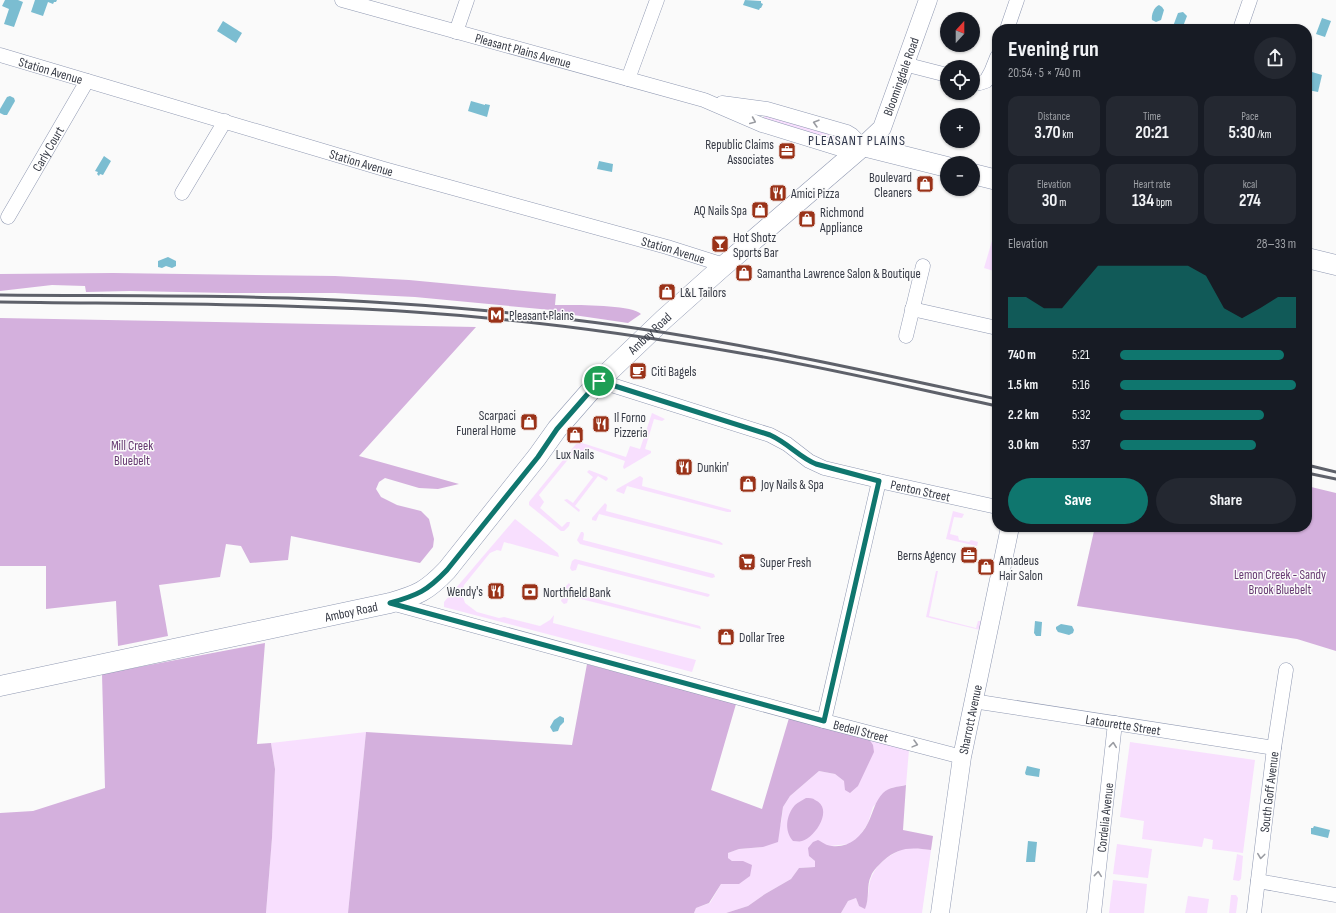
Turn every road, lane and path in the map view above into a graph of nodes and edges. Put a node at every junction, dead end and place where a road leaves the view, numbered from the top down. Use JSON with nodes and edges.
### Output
{"nodes":[{"id":1,"x":342,"y":0,"type":"edge"},
{"id":2,"x":467,"y":0,"type":"edge"},
{"id":3,"x":657,"y":0,"type":"edge"},
{"id":4,"x":928,"y":0,"type":"edge"},
{"id":5,"x":1017,"y":0,"type":"edge"},
{"id":6,"x":1250,"y":0,"type":"edge"},
{"id":7,"x":1009,"y":24,"type":"edge"},
{"id":8,"x":1242,"y":24,"type":"edge"},
{"id":9,"x":456,"y":32,"type":"junction"},
{"id":10,"x":0,"y":55,"type":"edge"},
{"id":11,"x":904,"y":64,"type":"junction"},
{"id":12,"x":992,"y":72,"type":"edge"},
{"id":13,"x":940,"y":73,"type":"edge"},
{"id":14,"x":628,"y":79,"type":"junction"},
{"id":15,"x":87,"y":81,"type":"junction"},
{"id":16,"x":980,"y":83,"type":"edge"},
{"id":17,"x":225,"y":122,"type":"junction"},
{"id":18,"x":863,"y":146,"type":"junction"},
{"id":19,"x":940,"y":165,"type":"edge"},
{"id":20,"x":980,"y":176,"type":"edge"},
{"id":21,"x":992,"y":179,"type":"edge"},
{"id":22,"x":182,"y":193,"type":"dead end"},
{"id":23,"x":8,"y":217,"type":"dead end"},
{"id":24,"x":1312,"y":259,"type":"edge"},
{"id":25,"x":724,"y":265,"type":"junction"},
{"id":26,"x":1336,"y":265,"type":"edge"},
{"id":27,"x":923,"y":266,"type":"dead end"},
{"id":28,"x":912,"y":309,"type":"junction"},
{"id":29,"x":992,"y":327,"type":"edge"},
{"id":30,"x":906,"y":336,"type":"dead end"},
{"id":31,"x":599,"y":381,"type":"junction"},
{"id":32,"x":879,"y":481,"type":"junction"},
{"id":33,"x":992,"y":506,"type":"edge"},
{"id":34,"x":1009,"y":532,"type":"edge"},
{"id":35,"x":390,"y":603,"type":"junction"},
{"id":36,"x":1286,"y":670,"type":"dead end"},
{"id":37,"x":0,"y":686,"type":"edge"},
{"id":38,"x":973,"y":701,"type":"junction"},
{"id":39,"x":824,"y":721,"type":"junction"},
{"id":40,"x":1115,"y":723,"type":"junction"},
{"id":41,"x":1274,"y":748,"type":"junction"},
{"id":42,"x":962,"y":757,"type":"junction"},
{"id":43,"x":1258,"y":881,"type":"junction"},
{"id":44,"x":1336,"y":895,"type":"edge"},
{"id":45,"x":940,"y":913,"type":"edge"},
{"id":46,"x":1094,"y":913,"type":"edge"},
{"id":47,"x":1254,"y":913,"type":"edge"}],
"edges":[{"from":1,"to":9,"type":"street","name":"Pleasant Plains Avenue"},
{"from":2,"to":9,"type":"street"},
{"from":3,"to":14,"type":"street"},
{"from":4,"to":11,"type":"street","name":"Bloomingdale Road"},
{"from":5,"to":7,"type":"street"},
{"from":6,"to":8,"type":"street"},
{"from":9,"to":14,"type":"street","name":"Pleasant Plains Avenue"},
{"from":10,"to":15,"type":"street","name":"Station Avenue"},
{"from":11,"to":13,"type":"street"},
{"from":11,"to":18,"type":"street","name":"Bloomingdale Road"},
{"from":12,"to":16,"type":"street"},
{"from":14,"to":18,"type":"street","name":"Pleasant Plains Avenue"},
{"from":15,"to":17,"type":"street","name":"Station Avenue"},
{"from":15,"to":23,"type":"street","name":"Carly Court"},
{"from":17,"to":22,"type":"street"},
{"from":17,"to":25,"type":"street","name":"Station Avenue"},
{"from":18,"to":19,"type":"main road"},
{"from":18,"to":25,"type":"main road","name":"Amboy Road"},
{"from":20,"to":21,"type":"main road"},
{"from":24,"to":26,"type":"main road"},
{"from":25,"to":31,"type":"main road","name":"Amboy Road"},
{"from":27,"to":28,"type":"street"},
{"from":28,"to":29,"type":"street"},
{"from":28,"to":30,"type":"street"},
{"from":31,"to":32,"type":"street","name":"Penton Street"},
{"from":31,"to":35,"type":"main road","name":"Amboy Road"},
{"from":32,"to":33,"type":"street","name":"Penton Street"},
{"from":32,"to":39,"type":"street"},
{"from":34,"to":38,"type":"street","name":"Sharrott Avenue"},
{"from":35,"to":37,"type":"main road","name":"Amboy Road"},
{"from":35,"to":39,"type":"street","name":"Bedell Street"},
{"from":36,"to":41,"type":"street","name":"South Goff Avenue"},
{"from":38,"to":40,"type":"street","name":"Latourette Street"},
{"from":38,"to":42,"type":"street","name":"Sharrott Avenue"},
{"from":39,"to":42,"type":"street","name":"Bedell Street","one_way":true},
{"from":40,"to":41,"type":"street","name":"Latourette Street"},
{"from":46,"to":40,"type":"street","name":"Cordelia Avenue","one_way":true},
{"from":41,"to":43,"type":"street","name":"South Goff Avenue","one_way":true},
{"from":42,"to":45,"type":"street","name":"Sharrott Avenue"},
{"from":43,"to":44,"type":"street"},
{"from":43,"to":47,"type":"street","name":"South Goff Avenue"}]}
